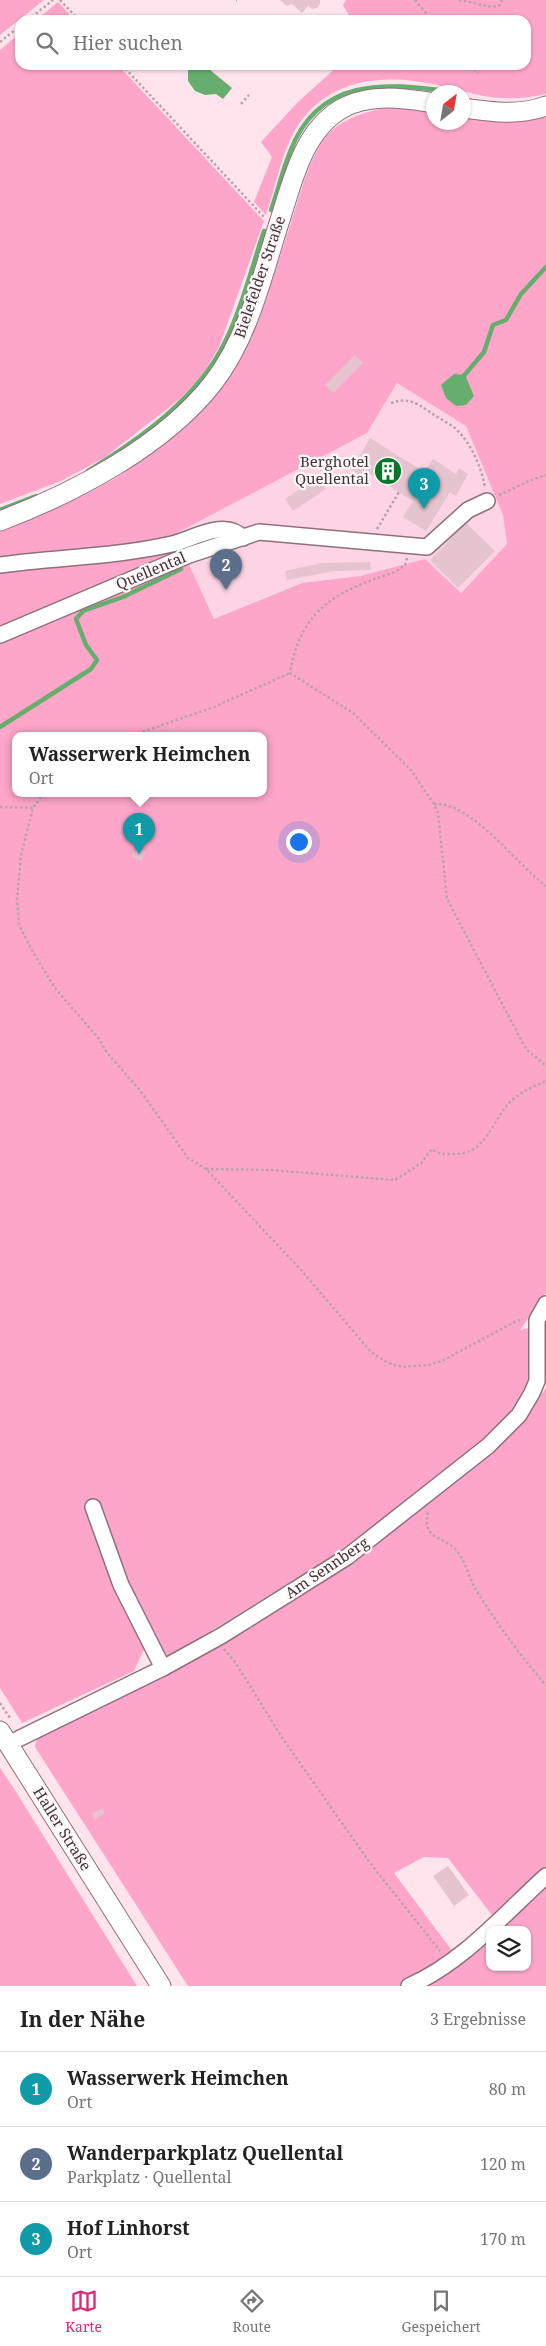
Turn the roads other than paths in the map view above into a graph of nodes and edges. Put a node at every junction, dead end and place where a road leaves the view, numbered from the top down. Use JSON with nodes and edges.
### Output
{"nodes":[{"id":1,"x":426,"y":102,"type":"edge"},
{"id":2,"x":546,"y":106,"type":"edge"},
{"id":3,"x":471,"y":109,"type":"edge"},
{"id":4,"x":487,"y":500,"type":"road end"},
{"id":5,"x":0,"y":521,"type":"edge"},
{"id":6,"x":243,"y":538,"type":"junction"},
{"id":7,"x":0,"y":565,"type":"edge"},
{"id":8,"x":0,"y":634,"type":"edge"},
{"id":9,"x":546,"y":1304,"type":"edge"},
{"id":10,"x":93,"y":1507,"type":"dead end"},
{"id":11,"x":163,"y":1668,"type":"junction"},
{"id":12,"x":4,"y":1737,"type":"edge"},
{"id":13,"x":546,"y":1876,"type":"edge"},
{"id":14,"x":161,"y":1986,"type":"edge"},
{"id":15,"x":409,"y":1986,"type":"edge"}],
"edges":[{"from":1,"to":5,"type":"main road","name":"Bielefelder Straße"},
{"from":2,"to":3,"type":"main road"},
{"from":4,"to":6,"type":"street","name":"Quellental"},
{"from":6,"to":7,"type":"street"},
{"from":6,"to":8,"type":"street","name":"Quellental"},
{"from":9,"to":11,"type":"street","name":"Am Sennberg"},
{"from":10,"to":11,"type":"street"},
{"from":11,"to":12,"type":"street","name":"Am Sennberg"},
{"from":12,"to":14,"type":"main road","name":"Haller Straße"},
{"from":13,"to":15,"type":"street"}]}
